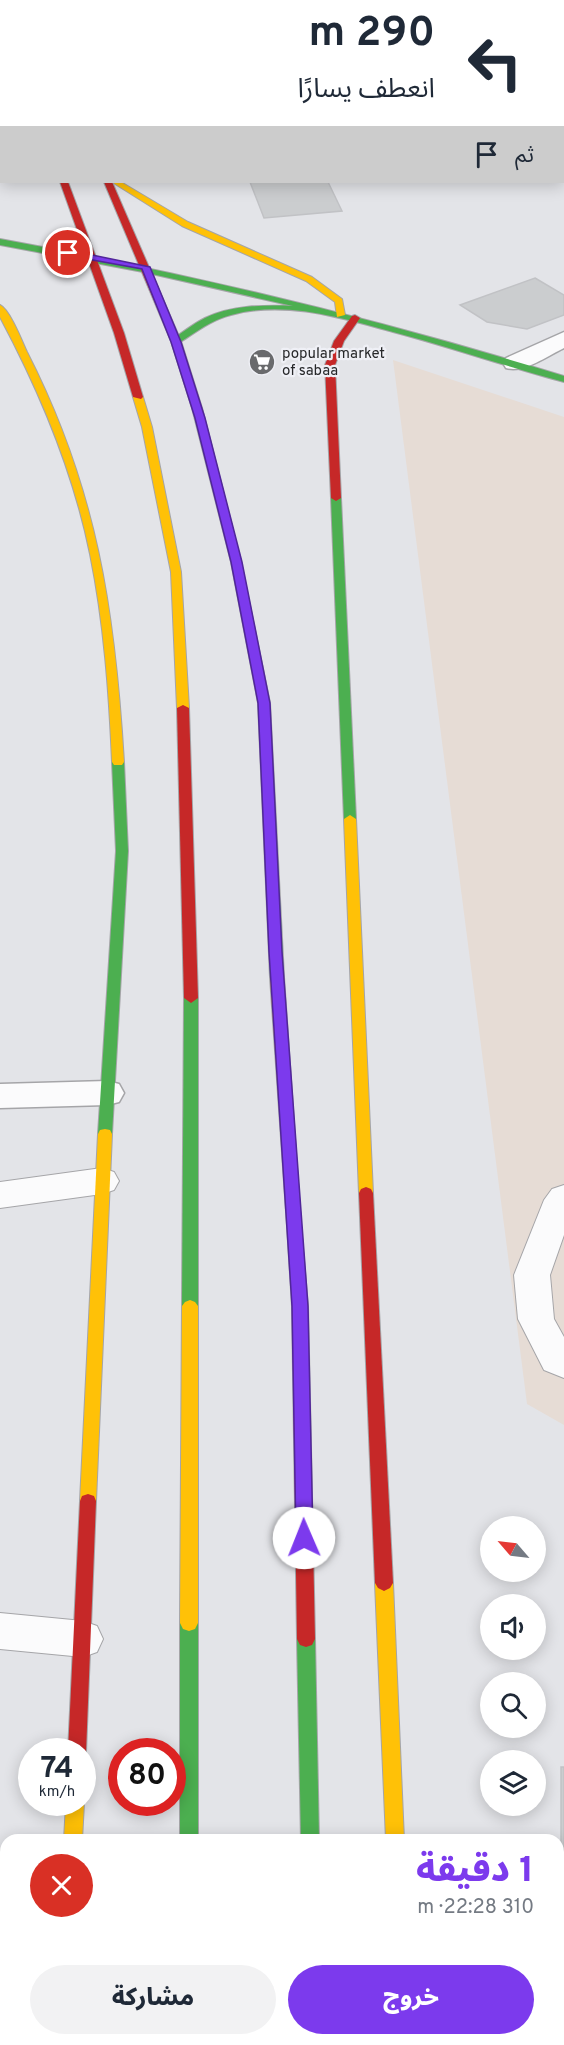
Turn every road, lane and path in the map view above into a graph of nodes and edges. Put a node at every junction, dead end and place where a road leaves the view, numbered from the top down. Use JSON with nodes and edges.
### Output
{"nodes":[{"id":1,"x":64,"y":183,"type":"edge"},
{"id":2,"x":108,"y":183,"type":"edge"},
{"id":3,"x":117,"y":183,"type":"edge"},
{"id":4,"x":0,"y":242,"type":"edge"},
{"id":5,"x":90,"y":256,"type":"junction"},
{"id":6,"x":145,"y":267,"type":"junction"},
{"id":7,"x":0,"y":308,"type":"edge"},
{"id":8,"x":321,"y":310,"type":"junction"},
{"id":9,"x":340,"y":315,"type":"junction"},
{"id":10,"x":355,"y":318,"type":"junction"},
{"id":11,"x":7,"y":336,"type":"edge"},
{"id":12,"x":564,"y":339,"type":"edge"},
{"id":13,"x":176,"y":342,"type":"junction"},
{"id":14,"x":514,"y":363,"type":"junction"},
{"id":15,"x":564,"y":380,"type":"edge"},
{"id":16,"x":107,"y":1093,"type":"junction"},
{"id":17,"x":0,"y":1096,"type":"edge"},
{"id":18,"x":102,"y":1181,"type":"junction"},
{"id":19,"x":0,"y":1195,"type":"edge"},
{"id":20,"x":564,"y":1198,"type":"edge"},
{"id":21,"x":564,"y":1363,"type":"edge"},
{"id":22,"x":0,"y":1630,"type":"edge"},
{"id":23,"x":83,"y":1639,"type":"junction"},
{"id":24,"x":78,"y":1738,"type":"edge"},
{"id":25,"x":74,"y":1816,"type":"edge"},
{"id":26,"x":73,"y":1834,"type":"edge"},
{"id":27,"x":189,"y":1834,"type":"edge"},
{"id":28,"x":310,"y":1834,"type":"edge"},
{"id":29,"x":395,"y":1834,"type":"edge"}],
"edges":[{"from":1,"to":5,"type":"main road"},
{"from":2,"to":6,"type":"main road"},
{"from":3,"to":9,"type":"main road"},
{"from":4,"to":5,"type":"main road"},
{"from":5,"to":6,"type":"main road"},
{"from":5,"to":27,"type":"main road"},
{"from":6,"to":8,"type":"main road"},
{"from":6,"to":13,"type":"main road"},
{"from":7,"to":11,"type":"main road"},
{"from":8,"to":9,"type":"main road"},
{"from":8,"to":13,"type":"main road"},
{"from":9,"to":10,"type":"main road"},
{"from":10,"to":14,"type":"main road"},
{"from":10,"to":29,"type":"main road"},
{"from":11,"to":16,"type":"main road"},
{"from":12,"to":14,"type":"street"},
{"from":13,"to":28,"type":"main road"},
{"from":14,"to":15,"type":"main road"},
{"from":16,"to":17,"type":"street"},
{"from":16,"to":18,"type":"main road"},
{"from":18,"to":19,"type":"lane"},
{"from":18,"to":23,"type":"main road"},
{"from":20,"to":21,"type":"lane"},
{"from":22,"to":23,"type":"lane"},
{"from":23,"to":24,"type":"main road"},
{"from":25,"to":26,"type":"main road"}]}
